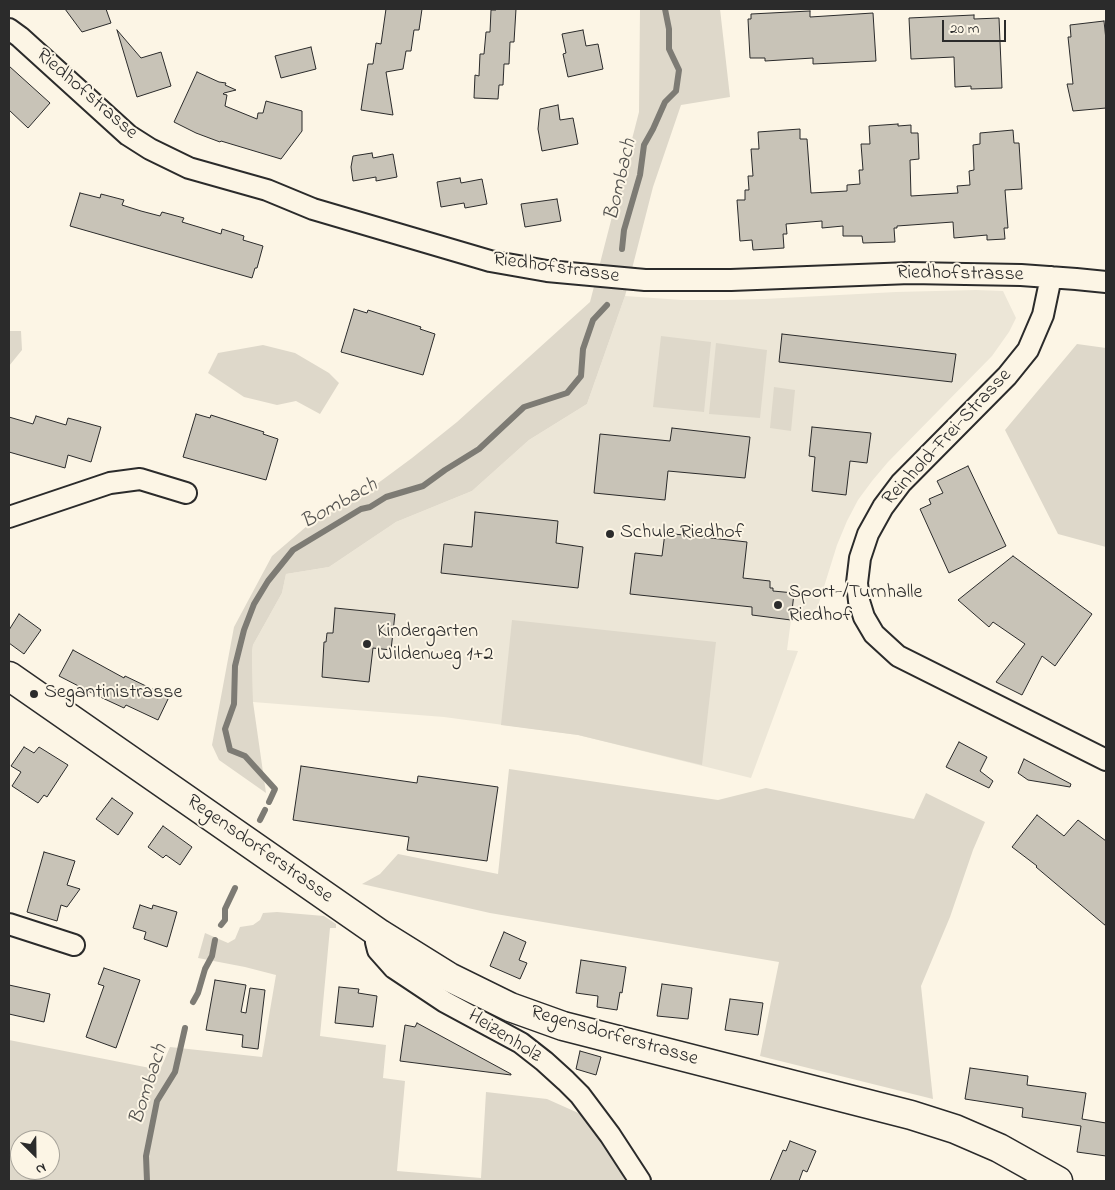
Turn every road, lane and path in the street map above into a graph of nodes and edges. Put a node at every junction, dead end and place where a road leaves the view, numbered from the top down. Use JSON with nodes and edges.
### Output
{"nodes":[{"id":1,"x":9,"y":29,"type":"edge"},
{"id":2,"x":1050,"y":277,"type":"junction"},
{"id":3,"x":1106,"y":282,"type":"edge"},
{"id":4,"x":186,"y":493,"type":"dead end"},
{"id":5,"x":9,"y":517,"type":"edge"},
{"id":6,"x":9,"y":676,"type":"edge"},
{"id":7,"x":1106,"y":760,"type":"edge"},
{"id":8,"x":9,"y":924,"type":"edge"},
{"id":9,"x":380,"y":934,"type":"junction"},
{"id":10,"x":74,"y":945,"type":"dead end"},
{"id":11,"x":640,"y":1181,"type":"edge"},
{"id":12,"x":1058,"y":1181,"type":"edge"}],
"edges":[{"from":1,"to":2,"type":"street","name":"Riedhofstrasse"},
{"from":2,"to":3,"type":"street","name":"Riedhofstrasse"},
{"from":2,"to":7,"type":"street","name":"Reinhold-Frei-Strasse"},
{"from":4,"to":5,"type":"street"},
{"from":6,"to":9,"type":"street","name":"Regensdorferstrasse"},
{"from":8,"to":10,"type":"street"},
{"from":9,"to":11,"type":"street","name":"Heizenholz"},
{"from":9,"to":12,"type":"street","name":"Regensdorferstrasse"}]}
